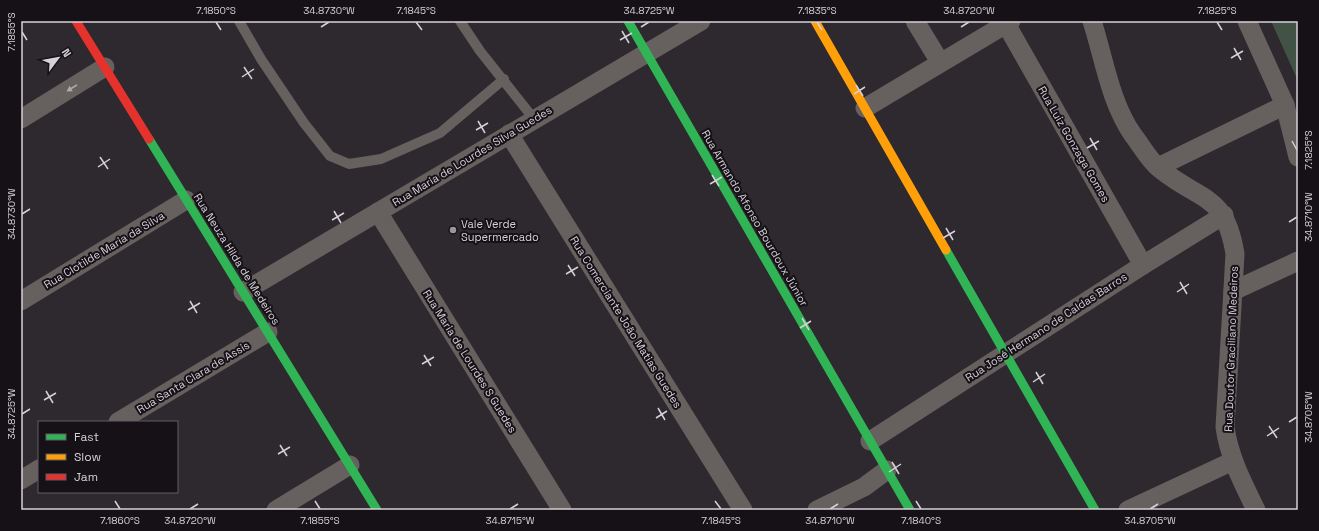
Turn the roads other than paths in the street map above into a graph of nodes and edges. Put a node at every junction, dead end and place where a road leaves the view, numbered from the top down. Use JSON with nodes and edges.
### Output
{"nodes":[{"id":1,"x":76,"y":21,"type":"edge"},
{"id":2,"x":239,"y":21,"type":"edge"},
{"id":3,"x":460,"y":21,"type":"edge"},
{"id":4,"x":628,"y":21,"type":"edge"},
{"id":5,"x":701,"y":21,"type":"edge"},
{"id":6,"x":815,"y":21,"type":"edge"},
{"id":7,"x":915,"y":21,"type":"edge"},
{"id":8,"x":1092,"y":21,"type":"edge"},
{"id":9,"x":1247,"y":21,"type":"edge"},
{"id":10,"x":1009,"y":23,"type":"edge"},
{"id":11,"x":646,"y":52,"type":"junction"},
{"id":12,"x":940,"y":62,"type":"junction"},
{"id":13,"x":105,"y":67,"type":"junction"},
{"id":14,"x":504,"y":79,"type":"junction"},
{"id":15,"x":1285,"y":105,"type":"junction"},
{"id":16,"x":865,"y":108,"type":"junction"},
{"id":17,"x":534,"y":119,"type":"junction"},
{"id":18,"x":21,"y":120,"type":"edge"},
{"id":19,"x":509,"y":134,"type":"junction"},
{"id":20,"x":1298,"y":157,"type":"edge"},
{"id":21,"x":1158,"y":167,"type":"junction"},
{"id":22,"x":186,"y":200,"type":"junction"},
{"id":23,"x":378,"y":212,"type":"junction"},
{"id":24,"x":1224,"y":215,"type":"junction"},
{"id":25,"x":1298,"y":261,"type":"edge"},
{"id":26,"x":1143,"y":265,"type":"junction"},
{"id":27,"x":1233,"y":291,"type":"junction"},
{"id":28,"x":243,"y":292,"type":"junction"},
{"id":29,"x":21,"y":301,"type":"edge"},
{"id":30,"x":268,"y":332,"type":"junction"},
{"id":31,"x":1004,"y":354,"type":"junction"},
{"id":32,"x":120,"y":421,"type":"edge"},
{"id":33,"x":870,"y":441,"type":"junction"},
{"id":34,"x":1233,"y":461,"type":"junction"},
{"id":35,"x":350,"y":465,"type":"junction"},
{"id":36,"x":38,"y":470,"type":"edge"},
{"id":37,"x":887,"y":470,"type":"junction"},
{"id":38,"x":21,"y":480,"type":"edge"},
{"id":39,"x":276,"y":510,"type":"edge"},
{"id":40,"x":377,"y":510,"type":"edge"},
{"id":41,"x":562,"y":510,"type":"edge"},
{"id":42,"x":742,"y":510,"type":"edge"},
{"id":43,"x":817,"y":510,"type":"edge"},
{"id":44,"x":910,"y":510,"type":"edge"},
{"id":45,"x":1095,"y":510,"type":"edge"},
{"id":46,"x":1128,"y":510,"type":"edge"},
{"id":47,"x":1256,"y":510,"type":"edge"}],
"edges":[{"from":1,"to":13,"type":"street","name":"Rua Neuza Hilda de Medeiros"},
{"from":2,"to":14,"type":"lane"},
{"from":3,"to":14,"type":"lane"},
{"from":4,"to":11,"type":"street","name":"Rua Armando Afonso Bourdoux Júnior"},
{"from":5,"to":11,"type":"street","name":"Rua Maria de Lourdes Silva Guedes"},
{"from":6,"to":16,"type":"street"},
{"from":7,"to":12,"type":"street"},
{"from":8,"to":21,"type":"street"},
{"from":9,"to":15,"type":"street"},
{"from":10,"to":12,"type":"street"},
{"from":10,"to":26,"type":"street","name":"Rua Luiz Gonzaga Gomes"},
{"from":11,"to":17,"type":"street","name":"Rua Maria de Lourdes Silva Guedes"},
{"from":11,"to":33,"type":"street","name":"Rua Armando Afonso Bourdoux Júnior"},
{"from":12,"to":16,"type":"street"},
{"from":13,"to":18,"type":"street","one_way":true},
{"from":13,"to":22,"type":"street","name":"Rua Neuza Hilda de Medeiros"},
{"from":14,"to":17,"type":"lane"},
{"from":15,"to":20,"type":"street"},
{"from":15,"to":21,"type":"street"},
{"from":16,"to":31,"type":"street"},
{"from":17,"to":19,"type":"street","name":"Rua Maria de Lourdes Silva Guedes"},
{"from":19,"to":23,"type":"street","name":"Rua Maria de Lourdes Silva Guedes"},
{"from":19,"to":42,"type":"street","name":"Rua Comerciante João Matias Guedes"},
{"from":21,"to":24,"type":"street"},
{"from":22,"to":28,"type":"street","name":"Rua Neuza Hilda de Medeiros"},
{"from":22,"to":29,"type":"street","name":"Rua Clotilde Maria da Silva"},
{"from":23,"to":28,"type":"street","name":"Rua Maria de Lourdes Silva Guedes"},
{"from":23,"to":41,"type":"street","name":"Rua Maria de Lourdes S Guedes"},
{"from":24,"to":26,"type":"street","name":"Rua José Hermano de Caldas Barros"},
{"from":24,"to":27,"type":"street","name":"Rua Doutor Graciliano Medeiros"},
{"from":25,"to":27,"type":"street"},
{"from":26,"to":31,"type":"street","name":"Rua José Hermano de Caldas Barros"},
{"from":27,"to":34,"type":"street","name":"Rua Doutor Graciliano Medeiros"},
{"from":28,"to":30,"type":"street","name":"Rua Neuza Hilda de Medeiros"},
{"from":30,"to":32,"type":"street","name":"Rua Santa Clara de Assis"},
{"from":30,"to":35,"type":"street","name":"Rua Neuza Hilda de Medeiros"},
{"from":31,"to":33,"type":"street","name":"Rua José Hermano de Caldas Barros"},
{"from":31,"to":45,"type":"street"},
{"from":33,"to":37,"type":"street","name":"Rua Armando Afonso Bourdoux Júnior"},
{"from":34,"to":46,"type":"street"},
{"from":34,"to":47,"type":"street","name":"Rua Doutor Graciliano Medeiros"},
{"from":35,"to":39,"type":"street"},
{"from":35,"to":40,"type":"street","name":"Rua Neuza Hilda de Medeiros"},
{"from":36,"to":38,"type":"street"},
{"from":37,"to":43,"type":"street"},
{"from":37,"to":44,"type":"street","name":"Rua Armando Afonso Bourdoux Júnior"}]}
